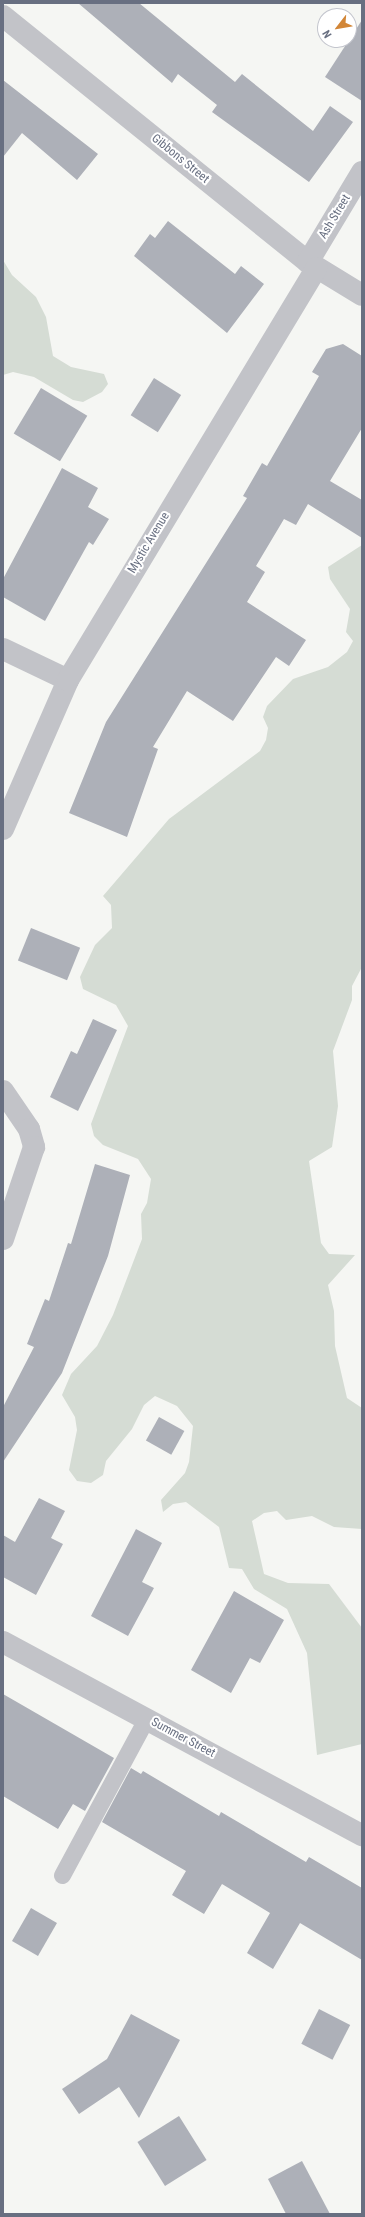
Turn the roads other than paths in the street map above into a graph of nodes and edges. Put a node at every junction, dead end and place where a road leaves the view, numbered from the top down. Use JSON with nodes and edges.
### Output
{"nodes":[{"id":1,"x":3,"y":16,"type":"edge"},
{"id":2,"x":362,"y":172,"type":"edge"},
{"id":3,"x":313,"y":265,"type":"junction"},
{"id":4,"x":362,"y":294,"type":"edge"},
{"id":5,"x":3,"y":649,"type":"edge"},
{"id":6,"x":68,"y":680,"type":"junction"},
{"id":7,"x":3,"y":829,"type":"edge"},
{"id":8,"x":3,"y":1091,"type":"edge"},
{"id":9,"x":3,"y":1239,"type":"edge"},
{"id":10,"x":3,"y":1642,"type":"edge"},
{"id":11,"x":146,"y":1719,"type":"junction"},
{"id":12,"x":362,"y":1835,"type":"edge"},
{"id":13,"x":62,"y":1875,"type":"dead end"}],
"edges":[{"from":1,"to":3,"type":"street","name":"Gibbons Street"},
{"from":2,"to":3,"type":"street","name":"Ash Street"},
{"from":3,"to":4,"type":"street","name":"Gibbons Street"},
{"from":3,"to":6,"type":"street","name":"Mystic Avenue"},
{"from":5,"to":6,"type":"street"},
{"from":6,"to":7,"type":"street","name":"Mystic Avenue"},
{"from":8,"to":9,"type":"street"},
{"from":10,"to":11,"type":"street","name":"Summer Street"},
{"from":11,"to":12,"type":"street","name":"Summer Street"},
{"from":11,"to":13,"type":"lane"}]}
